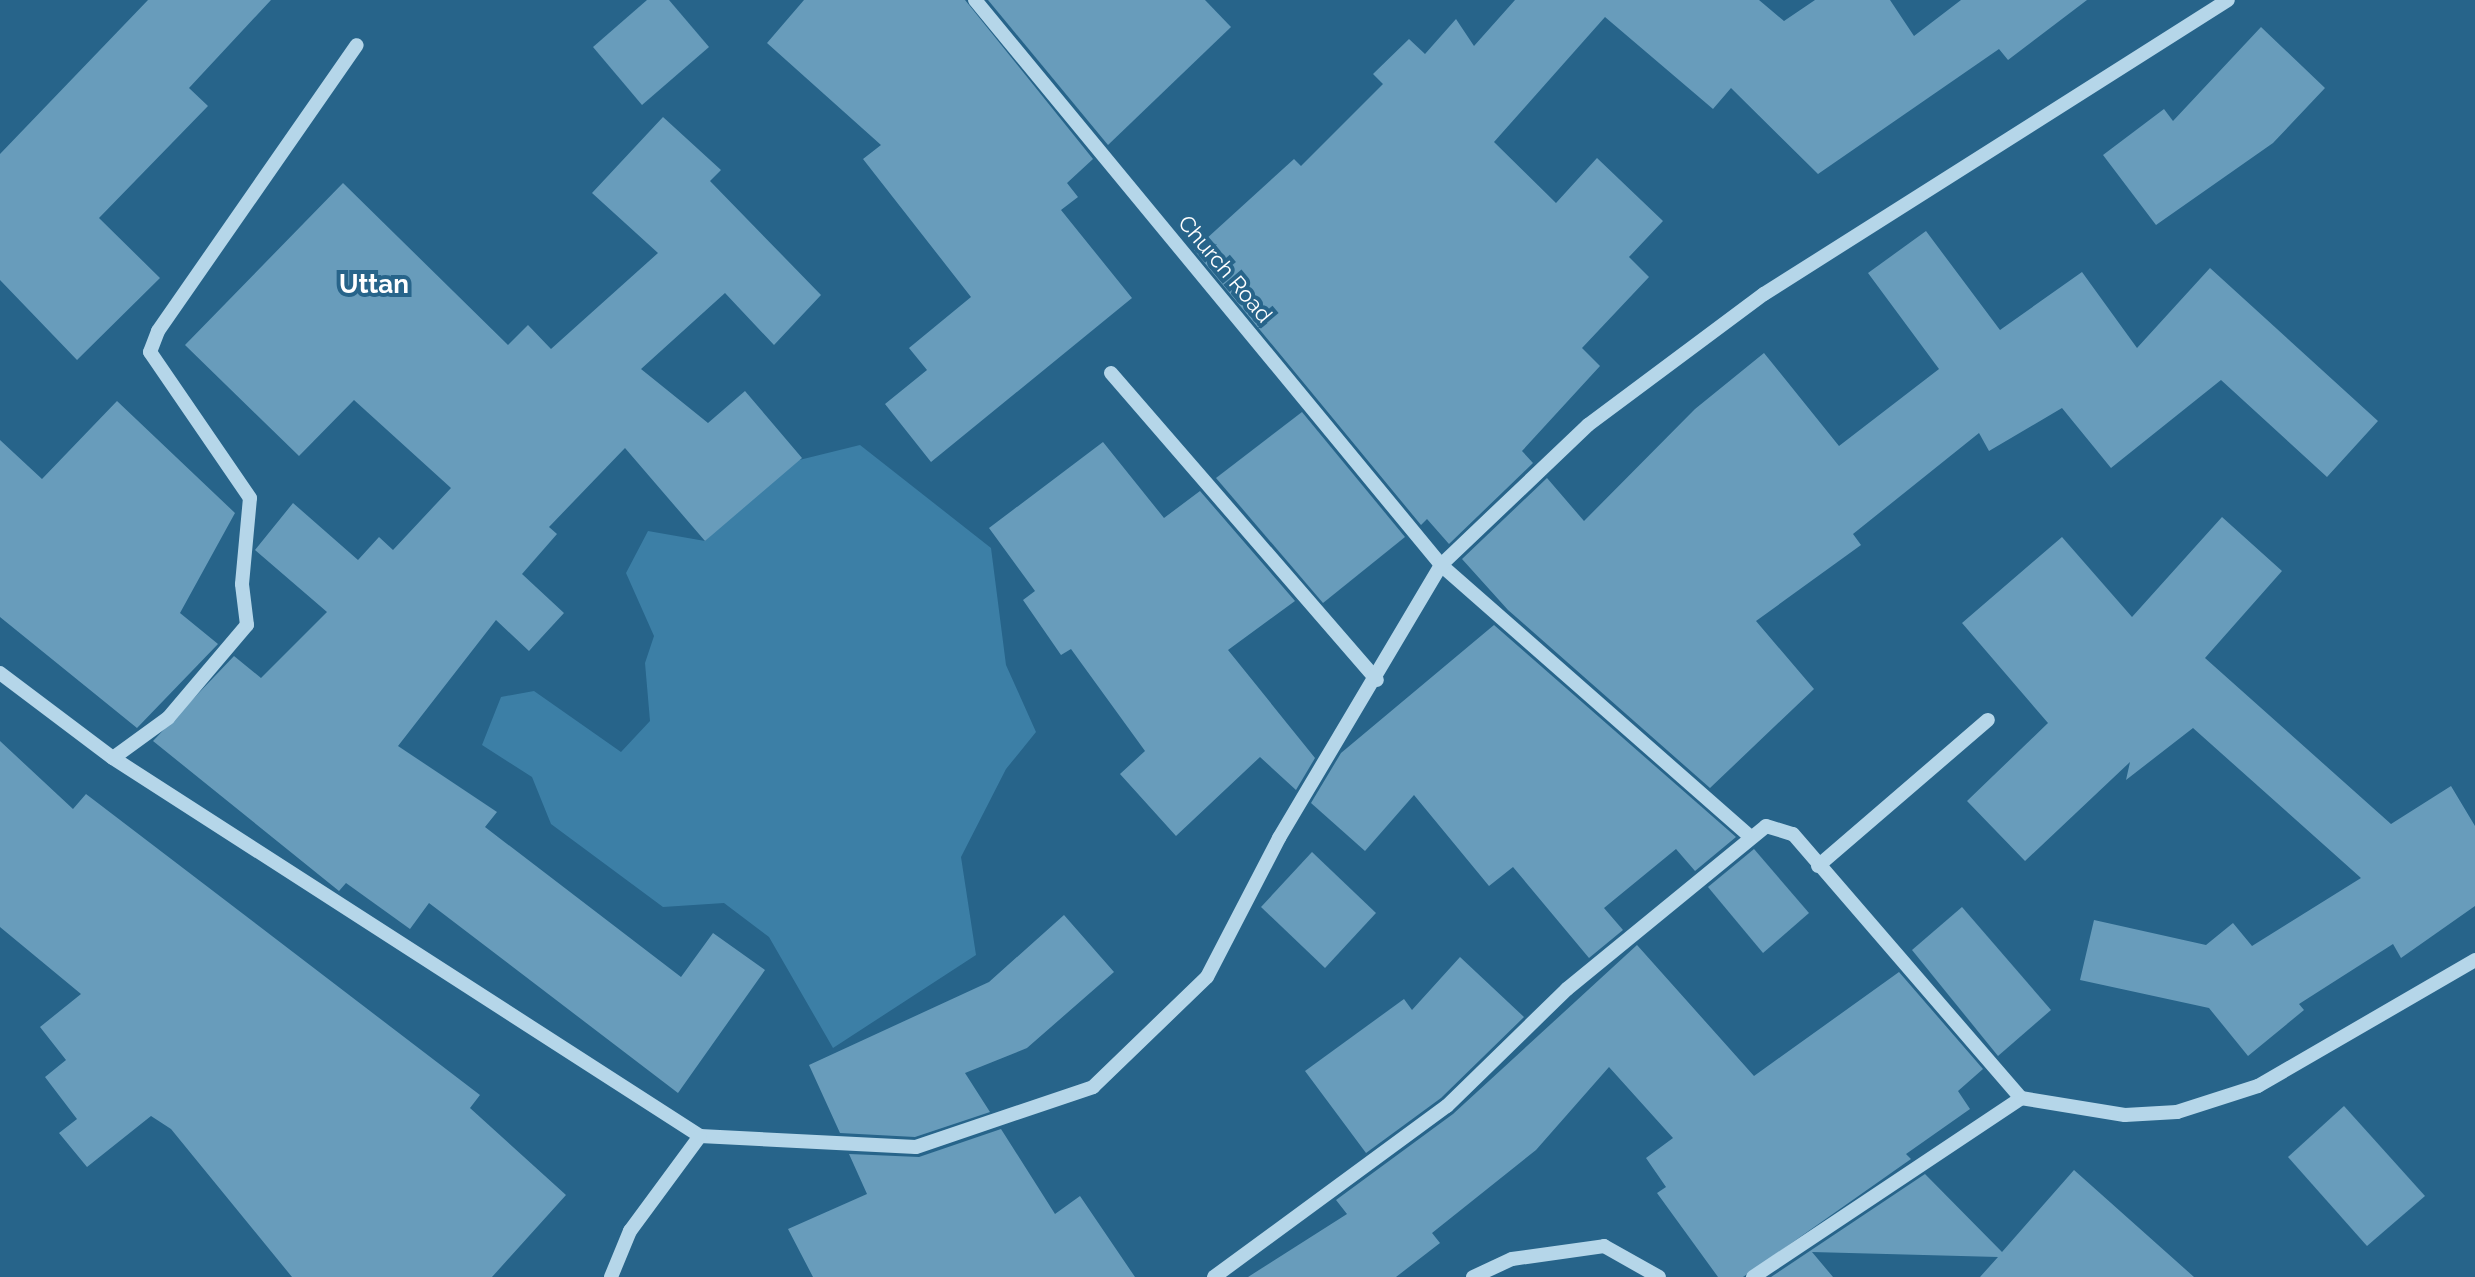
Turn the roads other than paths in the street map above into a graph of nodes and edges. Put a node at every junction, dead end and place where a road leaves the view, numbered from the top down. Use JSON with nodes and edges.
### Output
{"nodes":[{"id":1,"x":975,"y":0,"type":"edge"},
{"id":2,"x":2228,"y":0,"type":"edge"},
{"id":3,"x":357,"y":45,"type":"dead end"},
{"id":4,"x":1111,"y":373,"type":"dead end"},
{"id":5,"x":1441,"y":565,"type":"junction"},
{"id":6,"x":0,"y":673,"type":"edge"},
{"id":7,"x":1377,"y":680,"type":"junction"},
{"id":8,"x":1988,"y":720,"type":"dead end"},
{"id":9,"x":113,"y":758,"type":"junction"},
{"id":10,"x":1750,"y":836,"type":"junction"},
{"id":11,"x":1818,"y":866,"type":"junction"},
{"id":12,"x":2475,"y":960,"type":"edge"},
{"id":13,"x":2021,"y":1098,"type":"junction"},
{"id":14,"x":700,"y":1136,"type":"junction"},
{"id":15,"x":611,"y":1277,"type":"edge"},
{"id":16,"x":1214,"y":1277,"type":"edge"},
{"id":17,"x":1473,"y":1277,"type":"edge"},
{"id":18,"x":1659,"y":1277,"type":"edge"},
{"id":19,"x":1753,"y":1277,"type":"edge"}],
"edges":[{"from":1,"to":5,"type":"street","name":"Church Road"},
{"from":2,"to":5,"type":"street"},
{"from":3,"to":9,"type":"street"},
{"from":4,"to":7,"type":"street"},
{"from":5,"to":7,"type":"street"},
{"from":5,"to":10,"type":"street","name":"Church Road"},
{"from":6,"to":9,"type":"street"},
{"from":7,"to":14,"type":"street"},
{"from":8,"to":11,"type":"street"},
{"from":9,"to":14,"type":"street"},
{"from":10,"to":11,"type":"street"},
{"from":10,"to":16,"type":"street"},
{"from":11,"to":13,"type":"street"},
{"from":12,"to":13,"type":"street"},
{"from":13,"to":19,"type":"street"},
{"from":14,"to":15,"type":"street"},
{"from":17,"to":18,"type":"street"}]}
